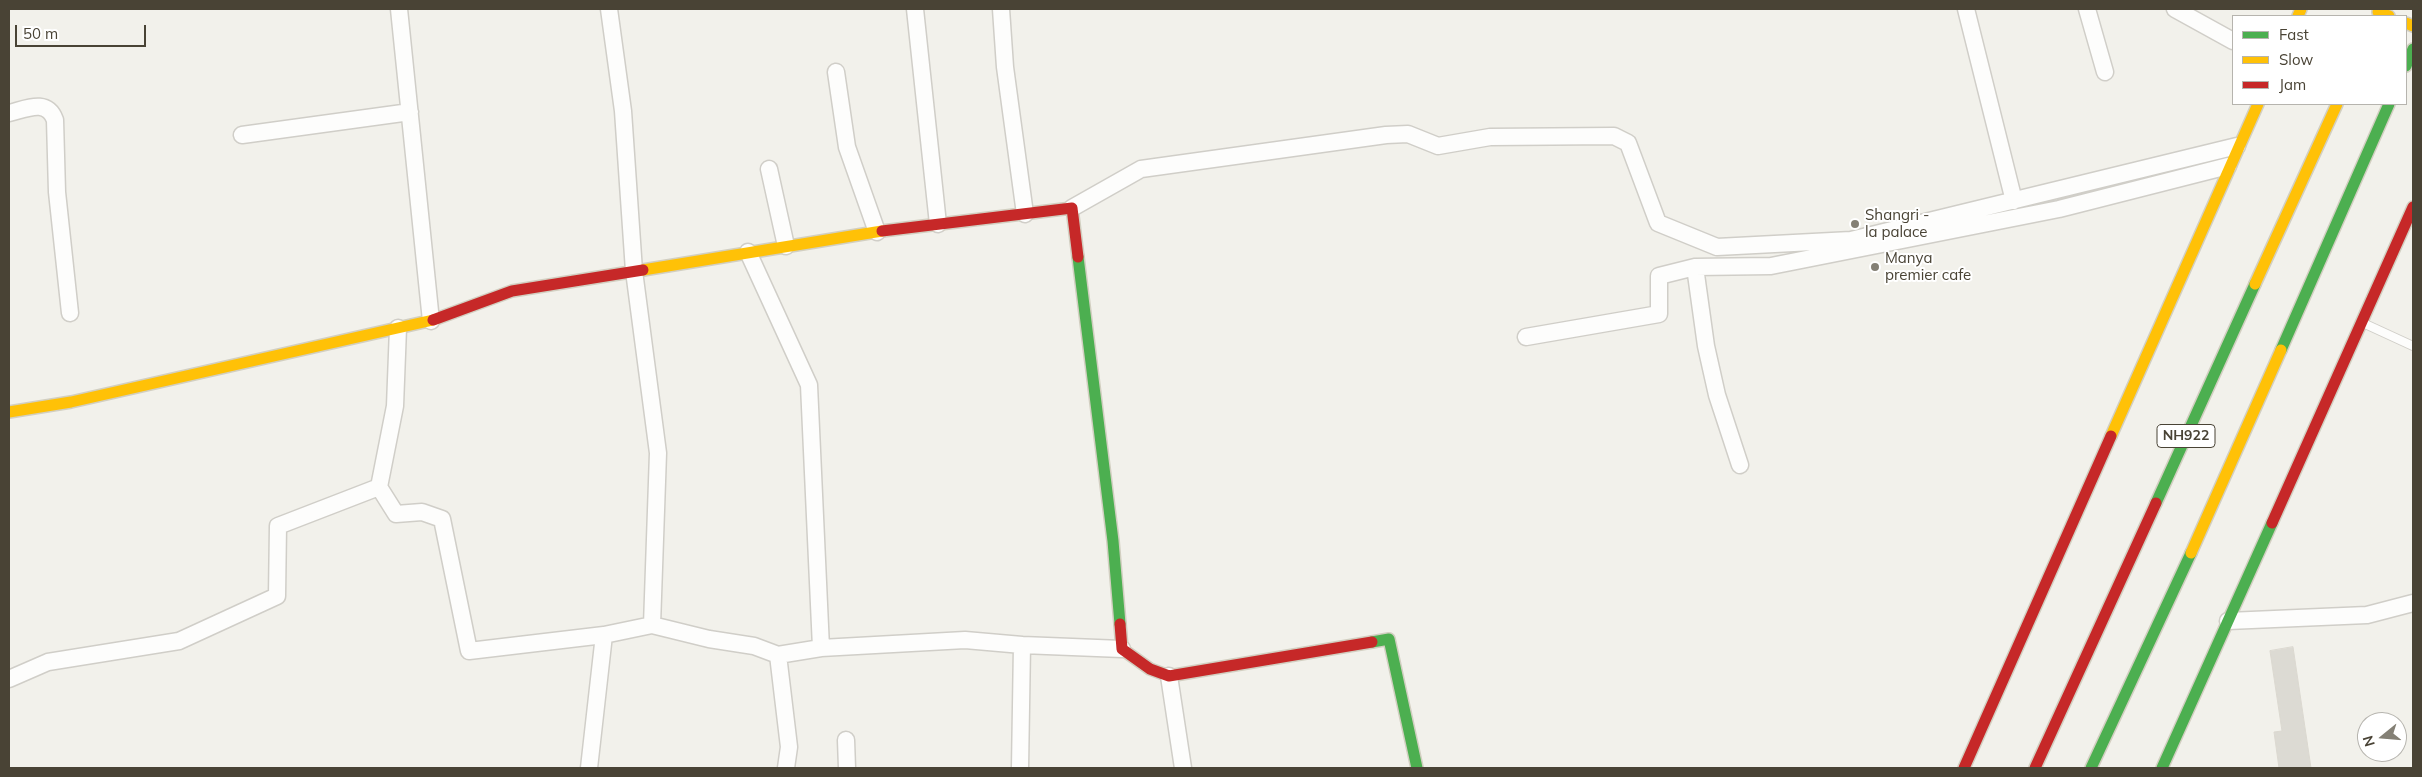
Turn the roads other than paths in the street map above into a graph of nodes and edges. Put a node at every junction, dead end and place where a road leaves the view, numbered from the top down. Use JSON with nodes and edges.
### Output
{"nodes":[{"id":1,"x":399,"y":9,"type":"edge"},
{"id":2,"x":609,"y":9,"type":"edge"},
{"id":3,"x":915,"y":9,"type":"edge"},
{"id":4,"x":1001,"y":9,"type":"edge"},
{"id":5,"x":1966,"y":9,"type":"edge"},
{"id":6,"x":2088,"y":9,"type":"edge"},
{"id":7,"x":2175,"y":9,"type":"edge"},
{"id":8,"x":2232,"y":41,"type":"edge"},
{"id":9,"x":2413,"y":49,"type":"edge"},
{"id":10,"x":2407,"y":64,"type":"edge"},
{"id":11,"x":836,"y":72,"type":"dead end"},
{"id":12,"x":2106,"y":72,"type":"dead end"},
{"id":13,"x":2258,"y":105,"type":"edge"},
{"id":14,"x":2337,"y":105,"type":"edge"},
{"id":15,"x":2389,"y":105,"type":"edge"},
{"id":16,"x":410,"y":112,"type":"junction"},
{"id":17,"x":9,"y":113,"type":"edge"},
{"id":18,"x":242,"y":135,"type":"dead end"},
{"id":19,"x":2237,"y":146,"type":"junction"},
{"id":20,"x":2228,"y":166,"type":"junction"},
{"id":21,"x":769,"y":169,"type":"dead end"},
{"id":22,"x":2014,"y":201,"type":"junction"},
{"id":23,"x":2413,"y":207,"type":"edge"},
{"id":24,"x":1072,"y":208,"type":"junction"},
{"id":25,"x":1025,"y":214,"type":"junction"},
{"id":26,"x":938,"y":224,"type":"junction"},
{"id":27,"x":877,"y":232,"type":"junction"},
{"id":28,"x":786,"y":246,"type":"junction"},
{"id":29,"x":748,"y":252,"type":"junction"},
{"id":30,"x":1695,"y":267,"type":"junction"},
{"id":31,"x":634,"y":271,"type":"junction"},
{"id":32,"x":70,"y":313,"type":"dead end"},
{"id":33,"x":431,"y":321,"type":"junction"},
{"id":34,"x":2362,"y":322,"type":"junction"},
{"id":35,"x":398,"y":328,"type":"junction"},
{"id":36,"x":1526,"y":337,"type":"dead end"},
{"id":37,"x":2413,"y":346,"type":"edge"},
{"id":38,"x":9,"y":412,"type":"edge"},
{"id":39,"x":1740,"y":465,"type":"dead end"},
{"id":40,"x":379,"y":488,"type":"junction"},
{"id":41,"x":2413,"y":603,"type":"edge"},
{"id":42,"x":2228,"y":621,"type":"junction"},
{"id":43,"x":652,"y":625,"type":"junction"},
{"id":44,"x":604,"y":635,"type":"junction"},
{"id":45,"x":1022,"y":645,"type":"junction"},
{"id":46,"x":821,"y":648,"type":"junction"},
{"id":47,"x":1122,"y":649,"type":"junction"},
{"id":48,"x":778,"y":655,"type":"junction"},
{"id":49,"x":1168,"y":676,"type":"junction"},
{"id":50,"x":9,"y":678,"type":"edge"},
{"id":51,"x":846,"y":740,"type":"dead end"},
{"id":52,"x":589,"y":768,"type":"edge"},
{"id":53,"x":786,"y":768,"type":"edge"},
{"id":54,"x":847,"y":768,"type":"edge"},
{"id":55,"x":1020,"y":768,"type":"edge"},
{"id":56,"x":1183,"y":768,"type":"edge"},
{"id":57,"x":1417,"y":768,"type":"edge"},
{"id":58,"x":1964,"y":768,"type":"edge"},
{"id":59,"x":2036,"y":768,"type":"edge"},
{"id":60,"x":2091,"y":768,"type":"edge"},
{"id":61,"x":2162,"y":768,"type":"edge"}],
"edges":[{"from":1,"to":16,"type":"street"},
{"from":2,"to":31,"type":"street"},
{"from":3,"to":26,"type":"street"},
{"from":4,"to":25,"type":"street"},
{"from":5,"to":22,"type":"street"},
{"from":6,"to":12,"type":"street"},
{"from":7,"to":8,"type":"street"},
{"from":9,"to":10,"type":"main road"},
{"from":11,"to":27,"type":"street"},
{"from":13,"to":19,"type":"main road"},
{"from":14,"to":59,"type":"main road","number":"NH922"},
{"from":15,"to":60,"type":"main road","number":"NH922"},
{"from":16,"to":18,"type":"street"},
{"from":16,"to":33,"type":"street"},
{"from":17,"to":32,"type":"street"},
{"from":19,"to":20,"type":"main road"},
{"from":19,"to":22,"type":"street"},
{"from":20,"to":30,"type":"street"},
{"from":20,"to":58,"type":"main road"},
{"from":21,"to":28,"type":"street"},
{"from":22,"to":24,"type":"street"},
{"from":23,"to":34,"type":"main road"},
{"from":24,"to":25,"type":"main road"},
{"from":24,"to":47,"type":"main road"},
{"from":25,"to":26,"type":"main road"},
{"from":26,"to":27,"type":"main road"},
{"from":27,"to":28,"type":"main road"},
{"from":28,"to":29,"type":"main road"},
{"from":29,"to":31,"type":"main road"},
{"from":29,"to":46,"type":"street"},
{"from":30,"to":36,"type":"street"},
{"from":30,"to":39,"type":"street"},
{"from":31,"to":33,"type":"main road"},
{"from":31,"to":43,"type":"street"},
{"from":33,"to":35,"type":"main road"},
{"from":34,"to":37,"type":"lane"},
{"from":34,"to":42,"type":"main road"},
{"from":35,"to":38,"type":"main road"},
{"from":35,"to":40,"type":"street"},
{"from":40,"to":44,"type":"street"},
{"from":40,"to":50,"type":"street"},
{"from":41,"to":42,"type":"street"},
{"from":42,"to":61,"type":"main road"},
{"from":43,"to":44,"type":"street"},
{"from":43,"to":48,"type":"street"},
{"from":44,"to":52,"type":"street"},
{"from":45,"to":46,"type":"street"},
{"from":45,"to":47,"type":"street"},
{"from":45,"to":55,"type":"street"},
{"from":46,"to":48,"type":"street"},
{"from":47,"to":49,"type":"main road"},
{"from":48,"to":53,"type":"street"},
{"from":49,"to":56,"type":"street"},
{"from":49,"to":57,"type":"main road"},
{"from":51,"to":54,"type":"street"}]}
